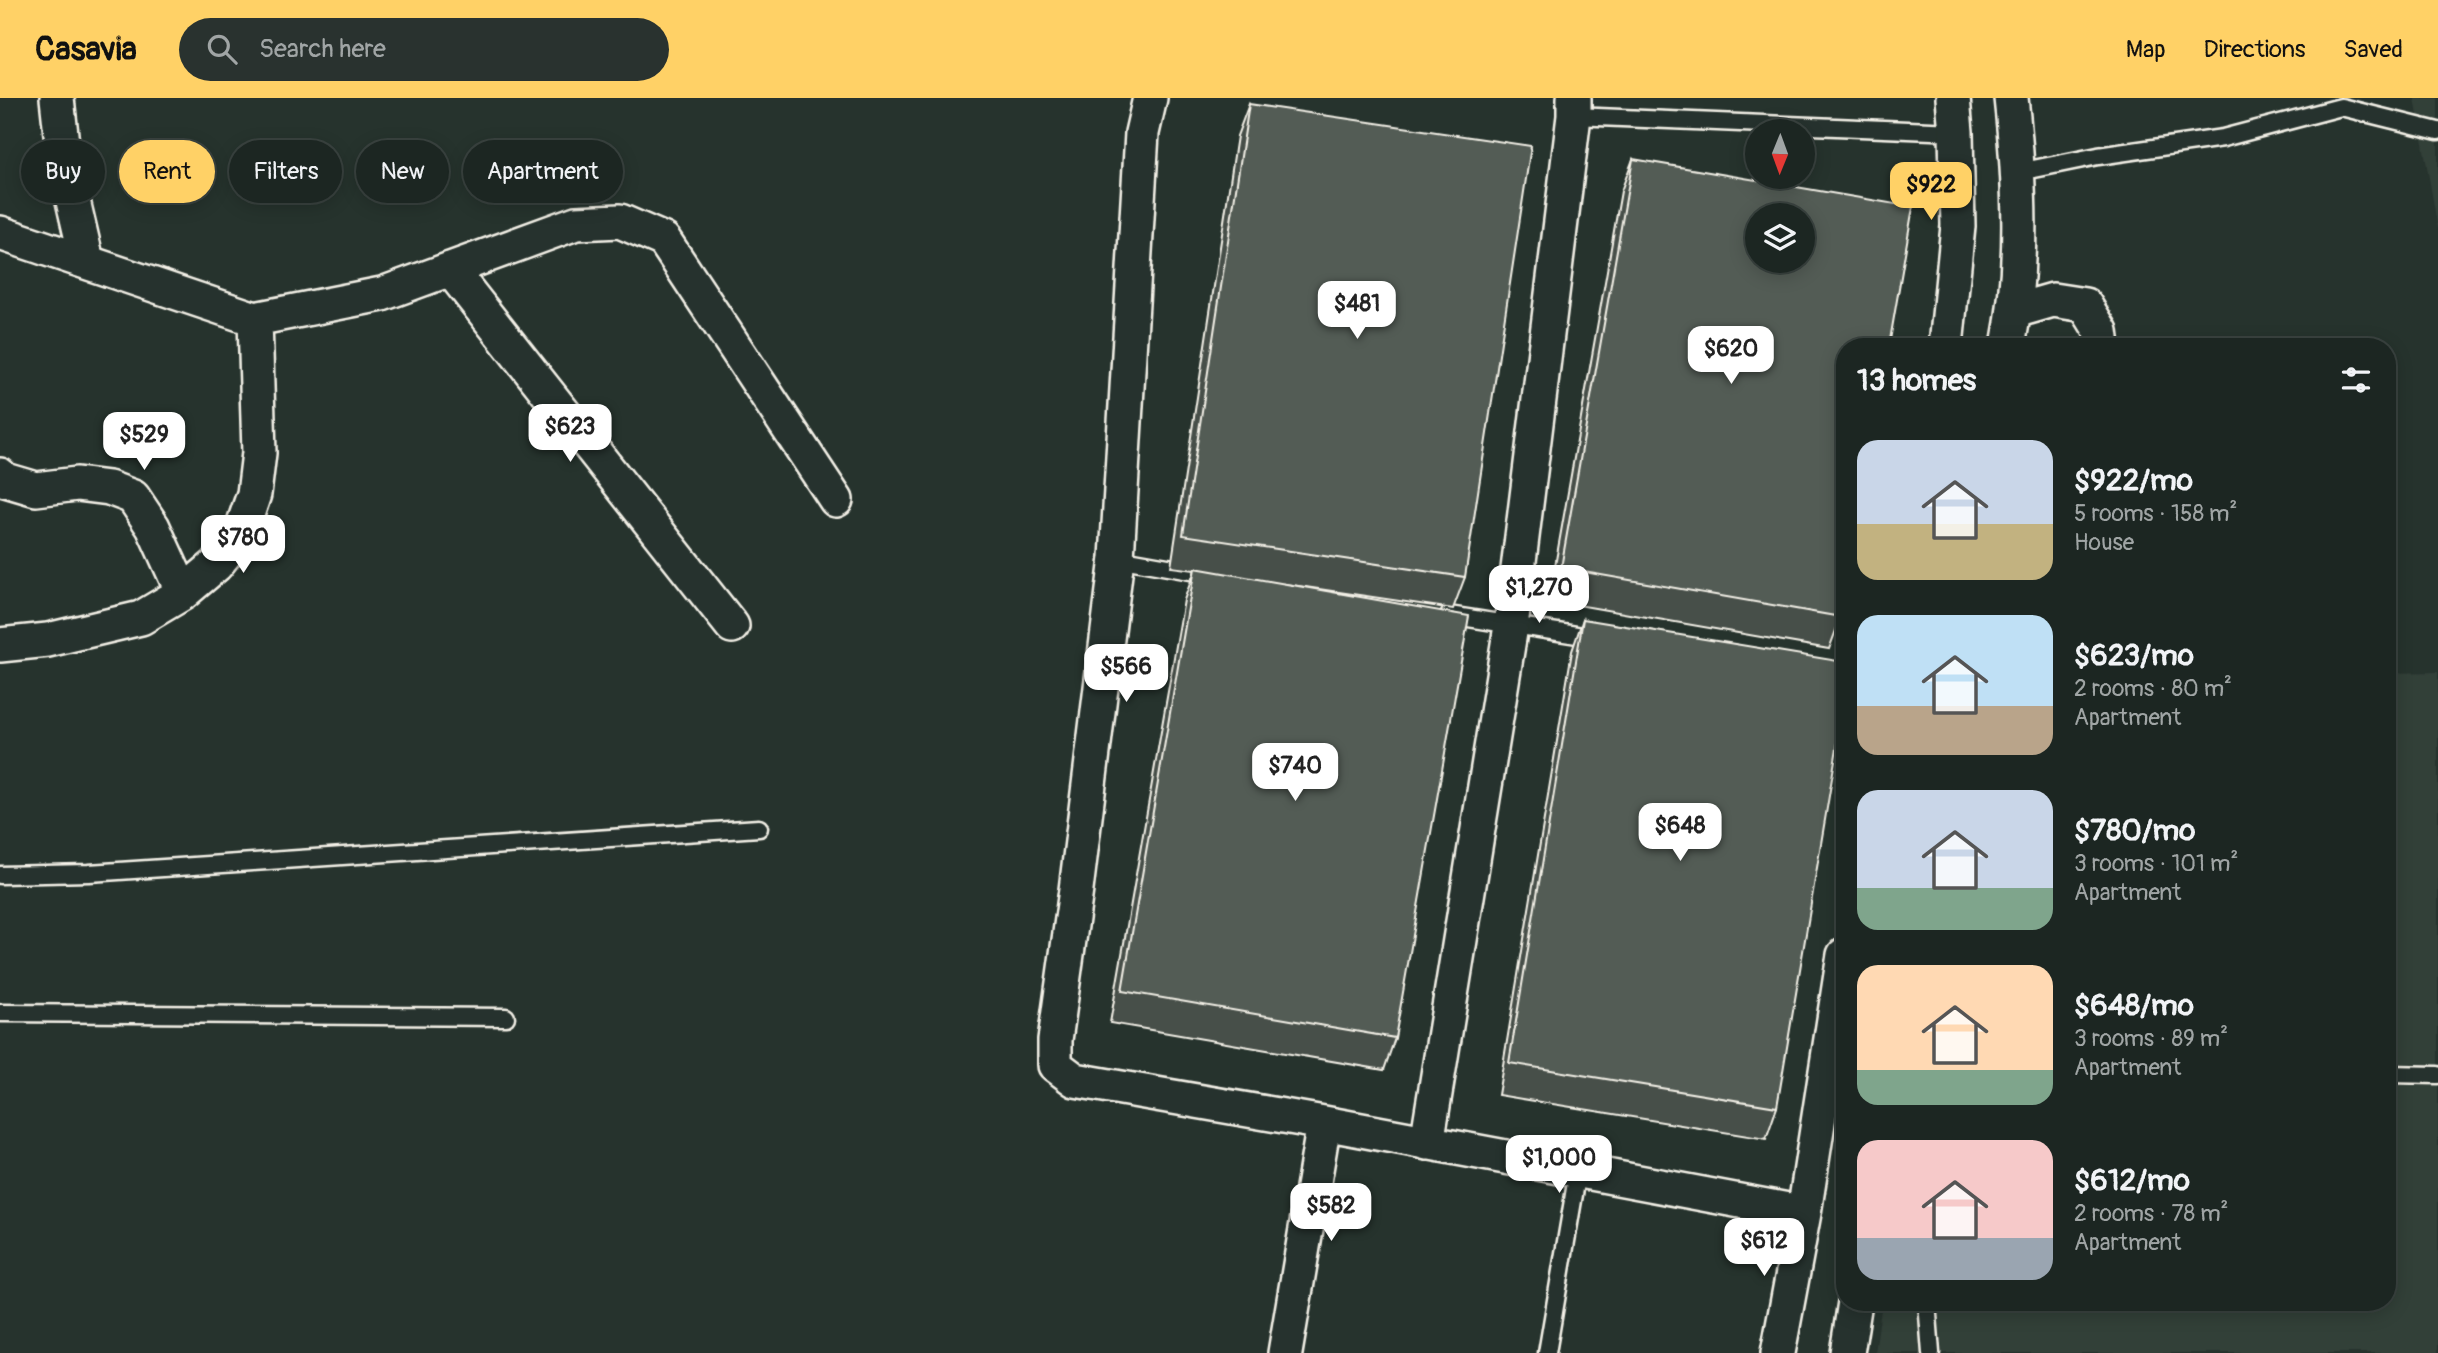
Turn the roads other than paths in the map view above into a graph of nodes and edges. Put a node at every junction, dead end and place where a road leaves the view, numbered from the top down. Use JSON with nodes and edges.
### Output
{"nodes":[{"id":1,"x":57,"y":98,"type":"edge"},
{"id":2,"x":1150,"y":98,"type":"edge"},
{"id":3,"x":1953,"y":98,"type":"edge"},
{"id":4,"x":2011,"y":98,"type":"edge"},
{"id":5,"x":1574,"y":107,"type":"edge"},
{"id":6,"x":2438,"y":131,"type":"edge"},
{"id":7,"x":1956,"y":132,"type":"junction"},
{"id":8,"x":2019,"y":172,"type":"junction"},
{"id":9,"x":0,"y":233,"type":"edge"},
{"id":10,"x":87,"y":261,"type":"junction"},
{"id":11,"x":450,"y":269,"type":"junction"},
{"id":12,"x":2015,"y":311,"type":"junction"},
{"id":13,"x":256,"y":319,"type":"junction"},
{"id":14,"x":1947,"y":338,"type":"edge"},
{"id":15,"x":2010,"y":338,"type":"edge"},
{"id":16,"x":2102,"y":338,"type":"edge"},
{"id":17,"x":0,"y":475,"type":"edge"},
{"id":18,"x":836,"y":500,"type":"dead end"},
{"id":19,"x":1117,"y":558,"type":"junction"},
{"id":20,"x":1226,"y":577,"type":"edge"},
{"id":21,"x":183,"y":593,"type":"junction"},
{"id":22,"x":1430,"y":612,"type":"edge"},
{"id":23,"x":732,"y":626,"type":"dead end"},
{"id":24,"x":1511,"y":626,"type":"junction"},
{"id":25,"x":1618,"y":641,"type":"edge"},
{"id":26,"x":0,"y":645,"type":"edge"},
{"id":27,"x":759,"y":828,"type":"dead end"},
{"id":28,"x":0,"y":876,"type":"edge"},
{"id":29,"x":1836,"y":1007,"type":"edge"},
{"id":30,"x":0,"y":1013,"type":"edge"},
{"id":31,"x":506,"y":1017,"type":"dead end"},
{"id":32,"x":2396,"y":1074,"type":"edge"},
{"id":33,"x":2438,"y":1075,"type":"edge"},
{"id":34,"x":1324,"y":1123,"type":"junction"},
{"id":35,"x":1427,"y":1143,"type":"junction"},
{"id":36,"x":1578,"y":1171,"type":"junction"},
{"id":37,"x":1804,"y":1213,"type":"junction"},
{"id":38,"x":1854,"y":1311,"type":"edge"},
{"id":39,"x":1928,"y":1311,"type":"edge"},
{"id":40,"x":1285,"y":1353,"type":"edge"},
{"id":41,"x":1547,"y":1353,"type":"edge"},
{"id":42,"x":1778,"y":1353,"type":"edge"},
{"id":43,"x":1847,"y":1353,"type":"edge"},
{"id":44,"x":1931,"y":1353,"type":"edge"}],
"edges":[{"from":1,"to":10,"type":"street"},
{"from":2,"to":19,"type":"street"},
{"from":3,"to":7,"type":"street"},
{"from":4,"to":8,"type":"street"},
{"from":5,"to":7,"type":"lane"},
{"from":5,"to":24,"type":"street"},
{"from":6,"to":8,"type":"lane"},
{"from":7,"to":14,"type":"street"},
{"from":8,"to":12,"type":"street"},
{"from":9,"to":10,"type":"street"},
{"from":10,"to":13,"type":"street"},
{"from":11,"to":13,"type":"street"},
{"from":11,"to":18,"type":"street"},
{"from":11,"to":23,"type":"street"},
{"from":12,"to":15,"type":"street"},
{"from":12,"to":16,"type":"street"},
{"from":13,"to":21,"type":"street"},
{"from":17,"to":21,"type":"street"},
{"from":19,"to":20,"type":"lane"},
{"from":19,"to":34,"type":"street"},
{"from":21,"to":26,"type":"street"},
{"from":22,"to":24,"type":"lane"},
{"from":24,"to":25,"type":"lane"},
{"from":24,"to":35,"type":"street"},
{"from":27,"to":28,"type":"lane"},
{"from":29,"to":37,"type":"street"},
{"from":30,"to":31,"type":"lane"},
{"from":32,"to":33,"type":"lane"},
{"from":34,"to":35,"type":"street"},
{"from":34,"to":40,"type":"street"},
{"from":35,"to":36,"type":"street"},
{"from":36,"to":37,"type":"street"},
{"from":36,"to":41,"type":"lane"},
{"from":37,"to":42,"type":"street"},
{"from":38,"to":43,"type":"street"},
{"from":39,"to":44,"type":"lane"}]}
